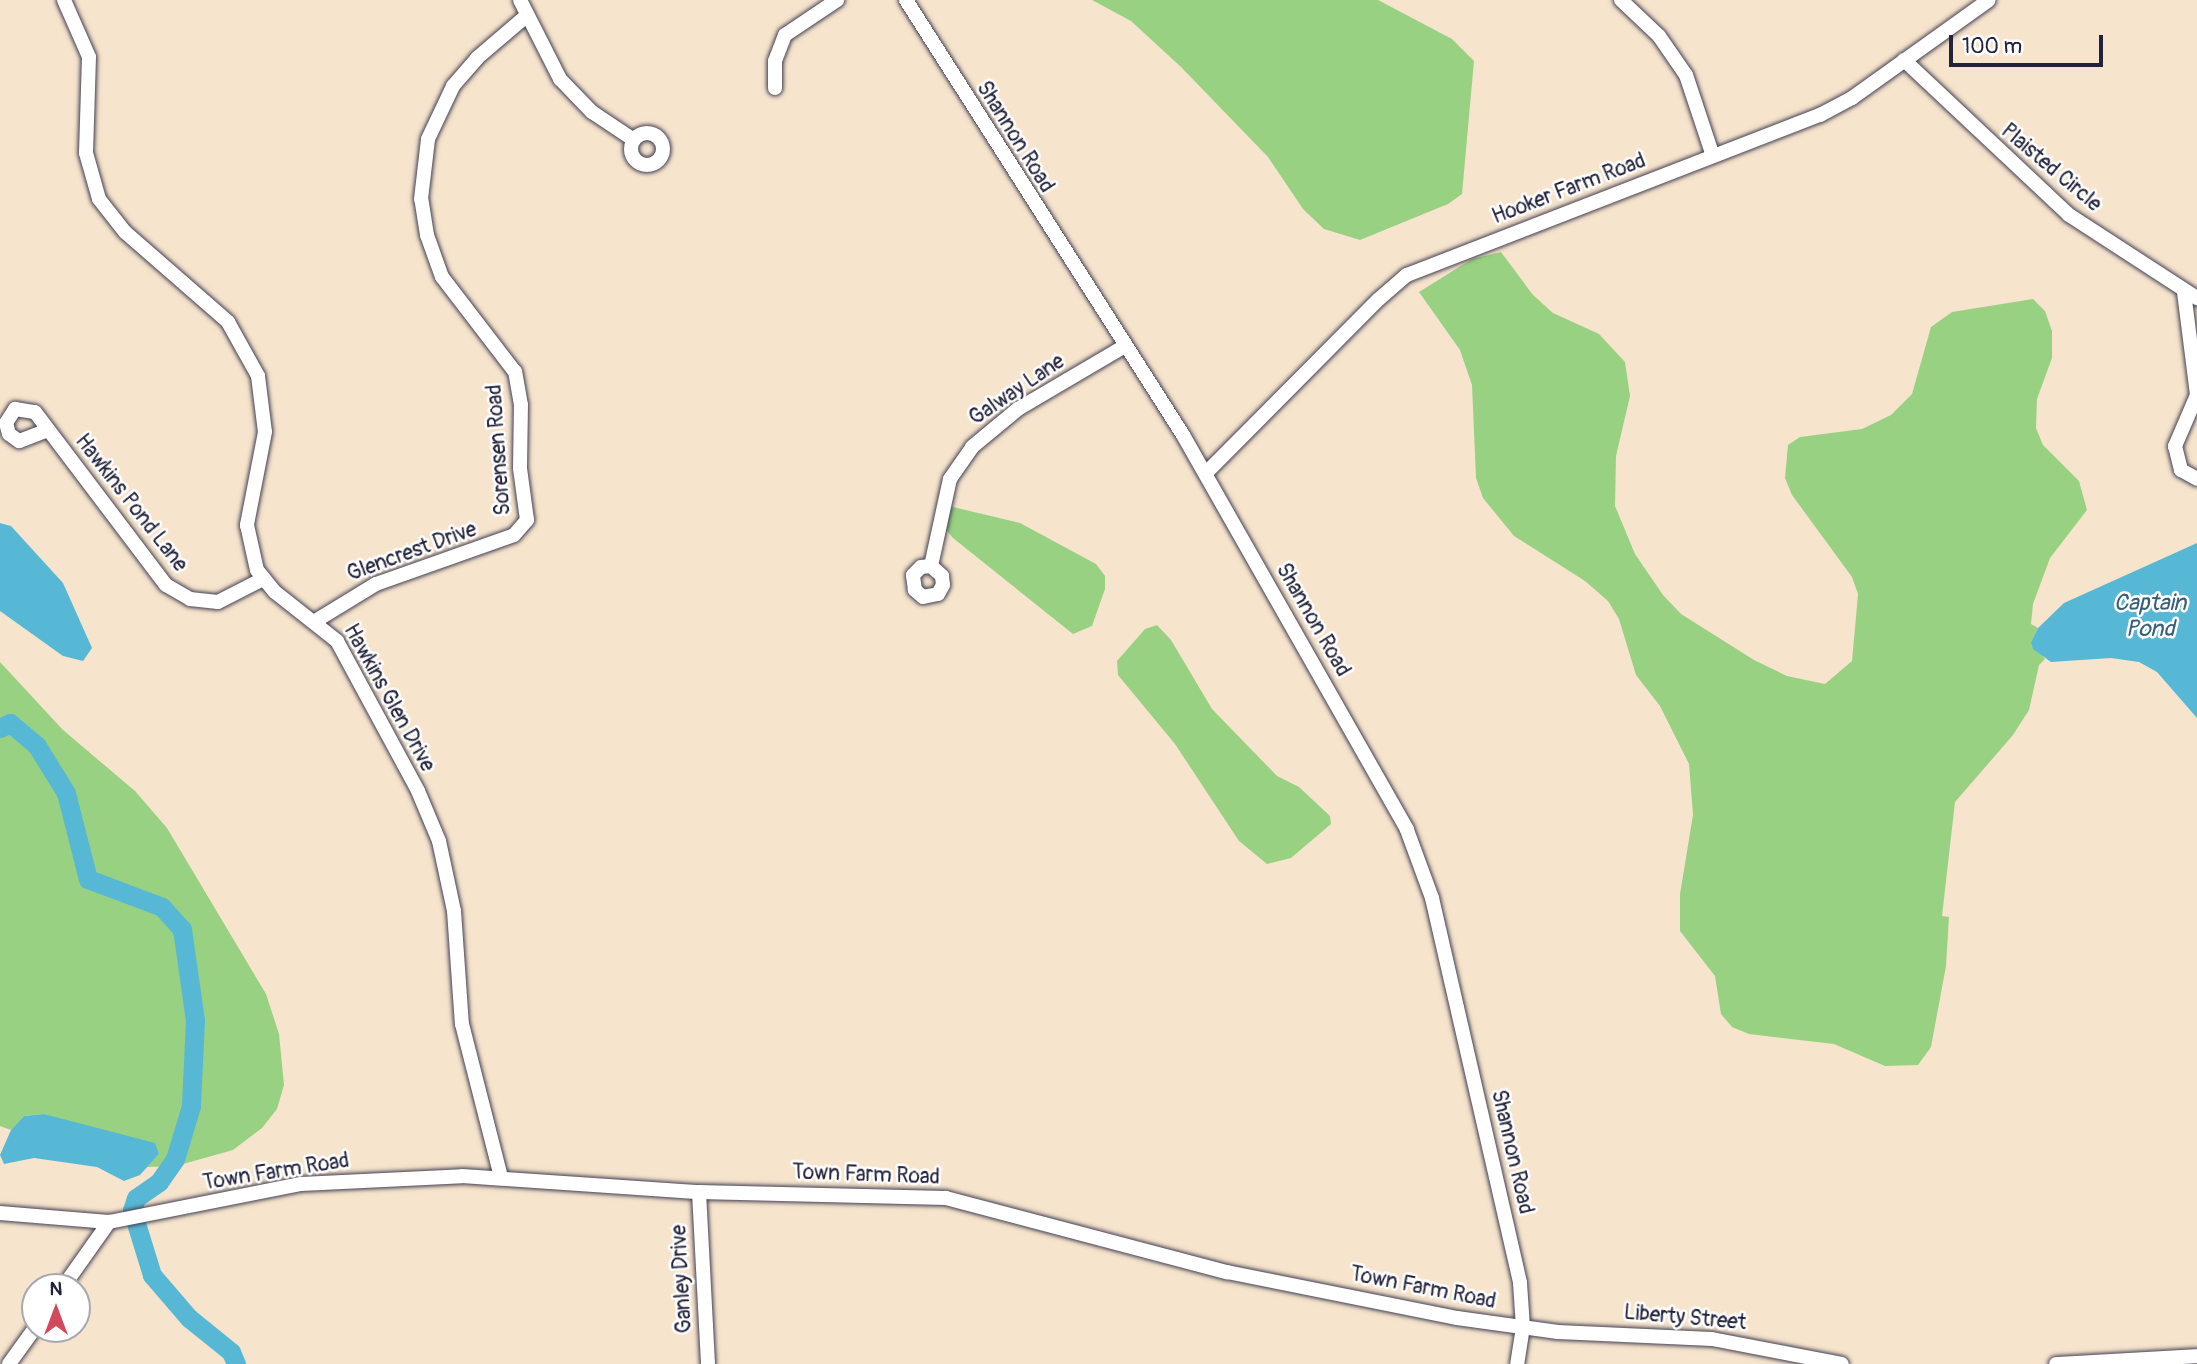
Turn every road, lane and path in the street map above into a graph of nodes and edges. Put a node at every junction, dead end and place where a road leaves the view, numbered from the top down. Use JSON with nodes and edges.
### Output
{"nodes":[{"id":1,"x":64,"y":0,"type":"edge"},
{"id":2,"x":520,"y":0,"type":"edge"},
{"id":3,"x":837,"y":0,"type":"edge"},
{"id":4,"x":906,"y":0,"type":"edge"},
{"id":5,"x":1621,"y":0,"type":"edge"},
{"id":6,"x":1989,"y":0,"type":"edge"},
{"id":7,"x":525,"y":17,"type":"junction"},
{"id":8,"x":1904,"y":60,"type":"junction"},
{"id":9,"x":775,"y":88,"type":"dead end"},
{"id":10,"x":634,"y":140,"type":"dead end"},
{"id":11,"x":1713,"y":156,"type":"junction"},
{"id":12,"x":2190,"y":295,"type":"edge"},
{"id":13,"x":1125,"y":346,"type":"junction"},
{"id":14,"x":48,"y":430,"type":"dead end"},
{"id":15,"x":1206,"y":474,"type":"junction"},
{"id":16,"x":2197,"y":479,"type":"edge"},
{"id":17,"x":524,"y":526,"type":"joint"},
{"id":18,"x":931,"y":566,"type":"dead end"},
{"id":19,"x":262,"y":579,"type":"junction"},
{"id":20,"x":317,"y":620,"type":"junction"},
{"id":21,"x":501,"y":1177,"type":"junction"},
{"id":22,"x":699,"y":1192,"type":"junction"},
{"id":23,"x":0,"y":1213,"type":"edge"},
{"id":24,"x":109,"y":1222,"type":"junction"},
{"id":25,"x":74,"y":1273,"type":"edge"},
{"id":26,"x":1523,"y":1327,"type":"junction"},
{"id":27,"x":24,"y":1343,"type":"edge"},
{"id":28,"x":2197,"y":1356,"type":"edge"},
{"id":29,"x":9,"y":1364,"type":"edge"},
{"id":30,"x":708,"y":1364,"type":"edge"},
{"id":31,"x":1517,"y":1364,"type":"edge"},
{"id":32,"x":1842,"y":1364,"type":"edge"},
{"id":33,"x":2056,"y":1364,"type":"edge"}],
"edges":[{"from":1,"to":19,"type":"street"},
{"from":2,"to":7,"type":"street"},
{"from":3,"to":9,"type":"street"},
{"from":4,"to":13,"type":"street","name":"Shannon Road"},
{"from":5,"to":11,"type":"street"},
{"from":6,"to":8,"type":"street","name":"Hooker Farm Road"},
{"from":7,"to":10,"type":"street"},
{"from":7,"to":17,"type":"street","name":"Sorensen Road"},
{"from":8,"to":11,"type":"street","name":"Hooker Farm Road"},
{"from":8,"to":12,"type":"street","name":"Plaisted Circle"},
{"from":11,"to":15,"type":"street","name":"Hooker Farm Road"},
{"from":12,"to":16,"type":"street","name":"Plaisted Circle"},
{"from":13,"to":15,"type":"street","name":"Shannon Road"},
{"from":13,"to":18,"type":"street","name":"Galway Lane"},
{"from":14,"to":19,"type":"street","name":"Hawkins Pond Lane"},
{"from":15,"to":26,"type":"street","name":"Shannon Road"},
{"from":17,"to":20,"type":"street","name":"Glencrest Drive"},
{"from":19,"to":20,"type":"street","name":"Hawkins Glen Drive"},
{"from":20,"to":21,"type":"street","name":"Hawkins Glen Drive"},
{"from":21,"to":22,"type":"street","name":"Town Farm Road"},
{"from":21,"to":24,"type":"street","name":"Town Farm Road"},
{"from":22,"to":26,"type":"street","name":"Town Farm Road"},
{"from":22,"to":30,"type":"street","name":"Ganley Drive"},
{"from":23,"to":24,"type":"street","name":"Town Farm Road"},
{"from":24,"to":25,"type":"street"},
{"from":26,"to":31,"type":"street","name":"Shannon Road"},
{"from":26,"to":32,"type":"street","name":"Liberty Street"},
{"from":27,"to":29,"type":"street"},
{"from":28,"to":33,"type":"street"}]}
